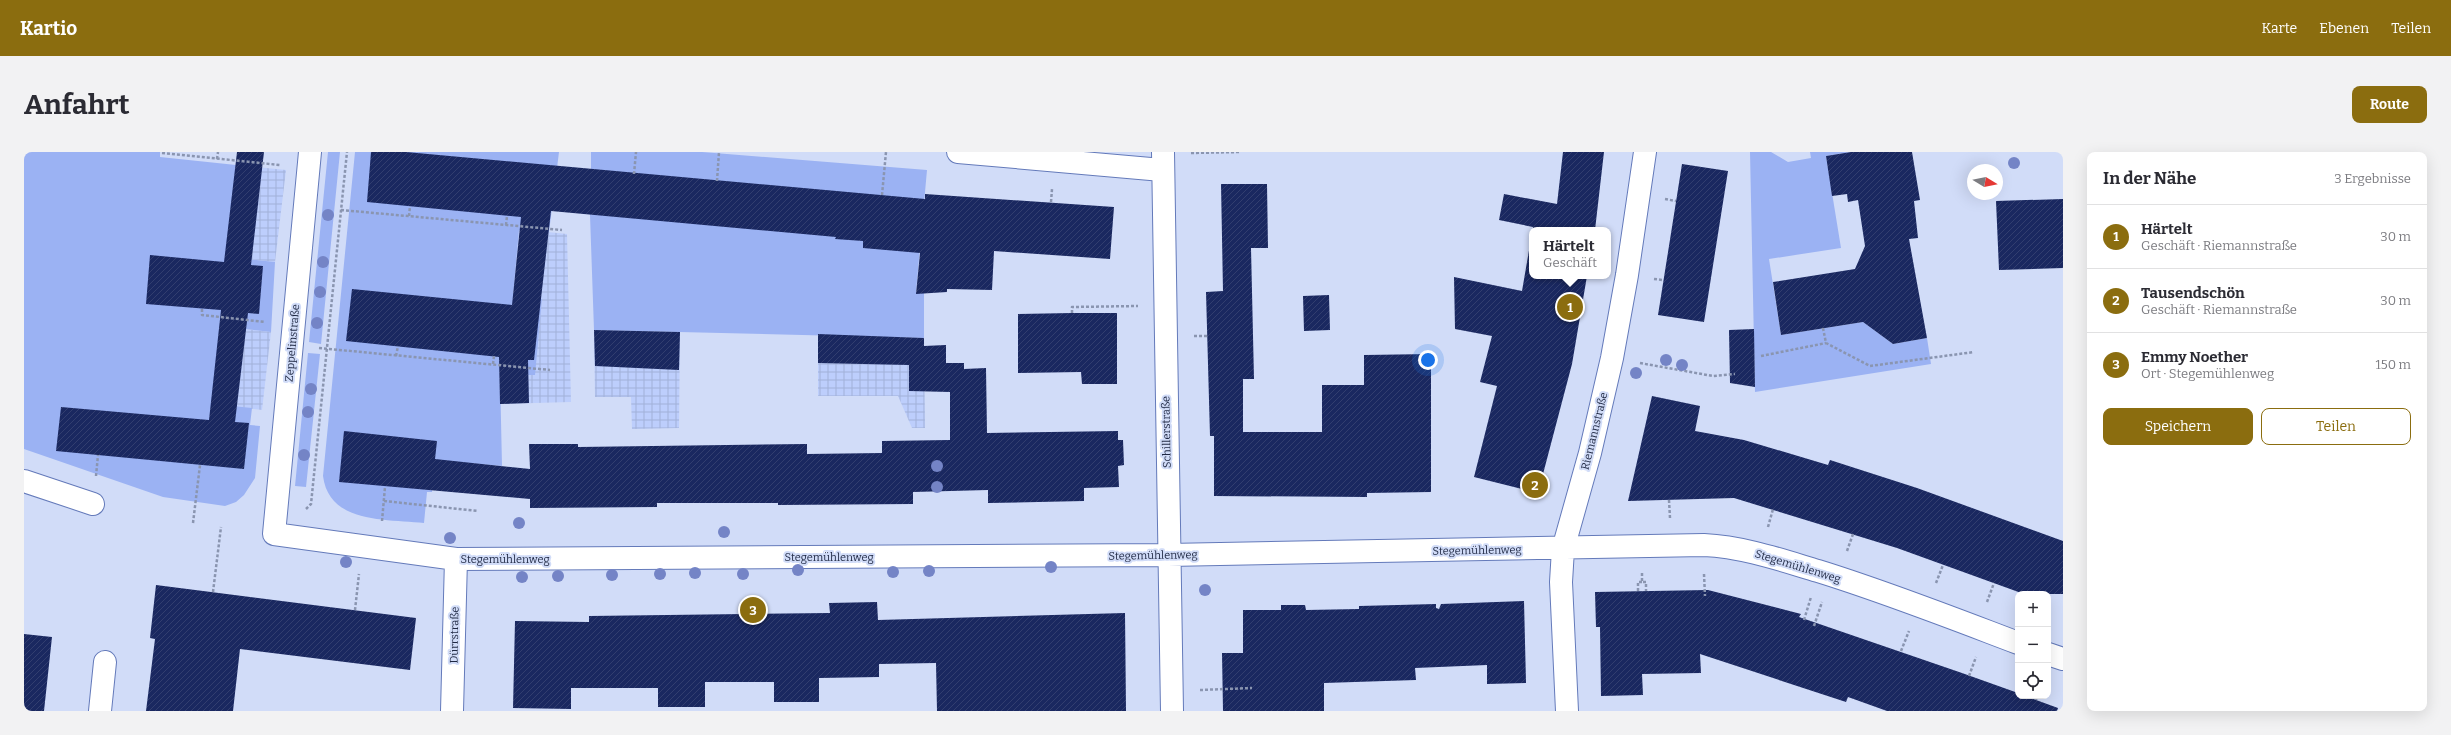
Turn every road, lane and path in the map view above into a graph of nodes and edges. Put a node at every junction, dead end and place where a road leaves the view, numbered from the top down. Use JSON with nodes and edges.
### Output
{"nodes":[{"id":1,"x":218,"y":152,"type":"edge"},
{"id":2,"x":347,"y":152,"type":"edge"},
{"id":3,"x":636,"y":152,"type":"edge"},
{"id":4,"x":719,"y":152,"type":"edge"},
{"id":5,"x":886,"y":152,"type":"edge"},
{"id":6,"x":958,"y":152,"type":"edge"},
{"id":7,"x":1241,"y":152,"type":"edge"},
{"id":8,"x":1646,"y":152,"type":"edge"},
{"id":9,"x":162,"y":153,"type":"dead end"},
{"id":10,"x":217,"y":159,"type":"junction"},
{"id":11,"x":1162,"y":159,"type":"edge"},
{"id":12,"x":309,"y":160,"type":"edge"},
{"id":13,"x":634,"y":174,"type":"dead end"},
{"id":14,"x":717,"y":181,"type":"dead end"},
{"id":15,"x":882,"y":195,"type":"dead end"},
{"id":16,"x":410,"y":206,"type":"dead end"},
{"id":17,"x":341,"y":210,"type":"junction"},
{"id":18,"x":409,"y":216,"type":"junction"},
{"id":19,"x":507,"y":216,"type":"dead end"},
{"id":20,"x":506,"y":225,"type":"junction"},
{"id":21,"x":562,"y":230,"type":"dead end"},
{"id":22,"x":1164,"y":306,"type":"junction"},
{"id":23,"x":202,"y":309,"type":"dead end"},
{"id":24,"x":1072,"y":314,"type":"dead end"},
{"id":25,"x":294,"y":324,"type":"junction"},
{"id":26,"x":1823,"y":328,"type":"dead end"},
{"id":27,"x":1826,"y":343,"type":"junction"},
{"id":28,"x":292,"y":346,"type":"junction"},
{"id":29,"x":398,"y":346,"type":"dead end"},
{"id":30,"x":328,"y":349,"type":"junction"},
{"id":31,"x":1974,"y":352,"type":"dead end"},
{"id":32,"x":396,"y":356,"type":"junction"},
{"id":33,"x":494,"y":356,"type":"dead end"},
{"id":34,"x":1761,"y":356,"type":"dead end"},
{"id":35,"x":1612,"y":358,"type":"junction"},
{"id":36,"x":493,"y":364,"type":"junction"},
{"id":37,"x":550,"y":370,"type":"dead end"},
{"id":38,"x":1735,"y":374,"type":"dead end"},
{"id":39,"x":200,"y":465,"type":"dead end"},
{"id":40,"x":24,"y":481,"type":"edge"},
{"id":41,"x":384,"y":501,"type":"dead end"},
{"id":42,"x":93,"y":504,"type":"dead end"},
{"id":43,"x":478,"y":511,"type":"dead end"},
{"id":44,"x":193,"y":523,"type":"dead end"},
{"id":45,"x":221,"y":527,"type":"dead end"},
{"id":46,"x":274,"y":534,"type":"junction"},
{"id":47,"x":1563,"y":549,"type":"junction"},
{"id":48,"x":1168,"y":555,"type":"junction"},
{"id":49,"x":456,"y":560,"type":"junction"},
{"id":50,"x":1642,"y":582,"type":"dead end"},
{"id":51,"x":1638,"y":591,"type":"dead end"},
{"id":52,"x":213,"y":592,"type":"dead end"},
{"id":53,"x":1807,"y":609,"type":"dead end"},
{"id":54,"x":1804,"y":620,"type":"dead end"},
{"id":55,"x":2015,"y":641,"type":"edge"},
{"id":56,"x":2051,"y":655,"type":"edge"},
{"id":57,"x":2063,"y":659,"type":"edge"},
{"id":58,"x":105,"y":662,"type":"dead end"},
{"id":59,"x":1252,"y":688,"type":"dead end"},
{"id":60,"x":1172,"y":701,"type":"edge"},
{"id":61,"x":100,"y":711,"type":"edge"},
{"id":62,"x":452,"y":711,"type":"edge"},
{"id":63,"x":1567,"y":711,"type":"edge"}],
"edges":[{"from":1,"to":10,"type":"path"},
{"from":2,"to":17,"type":"path"},
{"from":3,"to":13,"type":"path"},
{"from":4,"to":14,"type":"path"},
{"from":5,"to":15,"type":"path"},
{"from":6,"to":11,"type":"street"},
{"from":7,"to":11,"type":"path"},
{"from":8,"to":35,"type":"street","name":"Riemannstraße"},
{"from":9,"to":10,"type":"path"},
{"from":10,"to":12,"type":"path"},
{"from":11,"to":22,"type":"street","name":"Schillerstraße"},
{"from":12,"to":25,"type":"street","name":"Zeppelinstraße"},
{"from":16,"to":18,"type":"path"},
{"from":17,"to":18,"type":"path"},
{"from":17,"to":30,"type":"path"},
{"from":18,"to":20,"type":"path"},
{"from":19,"to":20,"type":"path"},
{"from":20,"to":21,"type":"path"},
{"from":22,"to":24,"type":"path"},
{"from":22,"to":48,"type":"street","name":"Schillerstraße"},
{"from":23,"to":25,"type":"path"},
{"from":25,"to":28,"type":"street","name":"Zeppelinstraße"},
{"from":26,"to":27,"type":"path"},
{"from":27,"to":31,"type":"path"},
{"from":27,"to":34,"type":"path"},
{"from":28,"to":30,"type":"path"},
{"from":28,"to":46,"type":"street","name":"Zeppelinstraße"},
{"from":29,"to":32,"type":"path"},
{"from":30,"to":32,"type":"path"},
{"from":30,"to":46,"type":"path"},
{"from":32,"to":36,"type":"path"},
{"from":33,"to":36,"type":"path"},
{"from":35,"to":38,"type":"path"},
{"from":35,"to":47,"type":"street","name":"Riemannstraße"},
{"from":36,"to":37,"type":"path"},
{"from":39,"to":44,"type":"path"},
{"from":40,"to":42,"type":"street"},
{"from":41,"to":43,"type":"path"},
{"from":45,"to":52,"type":"path"},
{"from":46,"to":49,"type":"street","name":"Stegemühlenweg"},
{"from":47,"to":48,"type":"street","name":"Stegemühlenweg"},
{"from":47,"to":55,"type":"street","name":"Stegemühlenweg"},
{"from":47,"to":63,"type":"street","name":"Riemannstraße"},
{"from":48,"to":49,"type":"street","name":"Stegemühlenweg"},
{"from":48,"to":60,"type":"street","name":"Schillerstraße"},
{"from":49,"to":62,"type":"street","name":"Dürrstraße"},
{"from":50,"to":51,"type":"path"},
{"from":53,"to":54,"type":"path"},
{"from":56,"to":57,"type":"street"},
{"from":58,"to":61,"type":"street"},
{"from":59,"to":60,"type":"path"}]}
